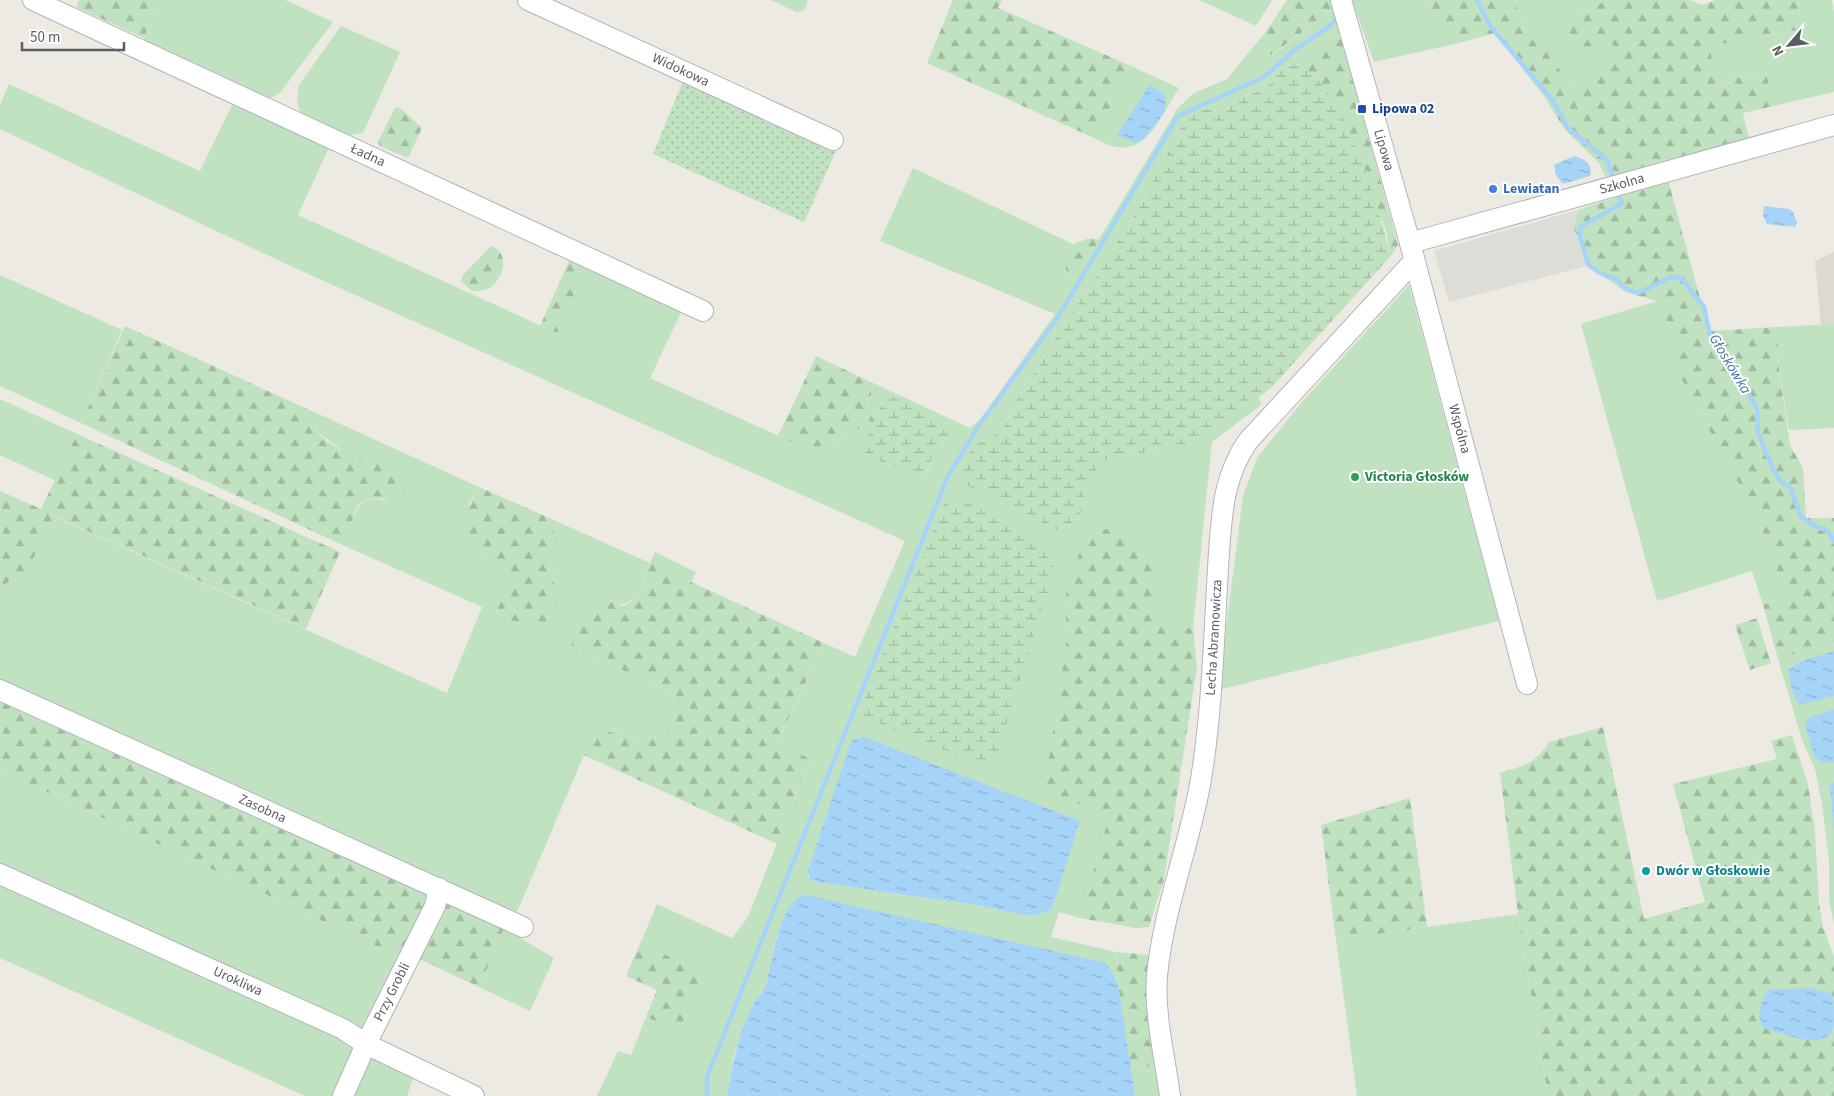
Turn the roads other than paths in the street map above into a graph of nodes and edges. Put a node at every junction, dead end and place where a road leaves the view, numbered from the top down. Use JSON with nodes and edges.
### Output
{"nodes":[{"id":1,"x":33,"y":0,"type":"edge"},
{"id":2,"x":528,"y":0,"type":"edge"},
{"id":3,"x":1341,"y":2,"type":"edge"},
{"id":4,"x":1834,"y":125,"type":"edge"},
{"id":5,"x":833,"y":140,"type":"dead end"},
{"id":6,"x":1412,"y":252,"type":"junction"},
{"id":7,"x":703,"y":312,"type":"dead end"},
{"id":8,"x":1527,"y":684,"type":"dead end"},
{"id":9,"x":0,"y":690,"type":"edge"},
{"id":10,"x":0,"y":874,"type":"edge"},
{"id":11,"x":440,"y":888,"type":"junction"},
{"id":12,"x":523,"y":927,"type":"dead end"},
{"id":13,"x":366,"y":1044,"type":"junction"},
{"id":14,"x":343,"y":1096,"type":"edge"},
{"id":15,"x":474,"y":1096,"type":"edge"},
{"id":16,"x":1170,"y":1096,"type":"edge"}],
"edges":[{"from":1,"to":7,"type":"street","name":"Ładna"},
{"from":2,"to":5,"type":"street","name":"Widokowa"},
{"from":3,"to":6,"type":"street","name":"Lipowa"},
{"from":4,"to":6,"type":"street","name":"Szkolna"},
{"from":6,"to":8,"type":"street","name":"Wspólna"},
{"from":6,"to":16,"type":"street","name":"Lecha Abramowicza"},
{"from":9,"to":11,"type":"street","name":"Zasobna"},
{"from":10,"to":13,"type":"street","name":"Urokliwa"},
{"from":11,"to":12,"type":"street","name":"Zasobna"},
{"from":11,"to":13,"type":"street","name":"Przy Grobli"},
{"from":13,"to":14,"type":"street","name":"Przy Grobli"},
{"from":13,"to":15,"type":"street","name":"Urokliwa"}]}
